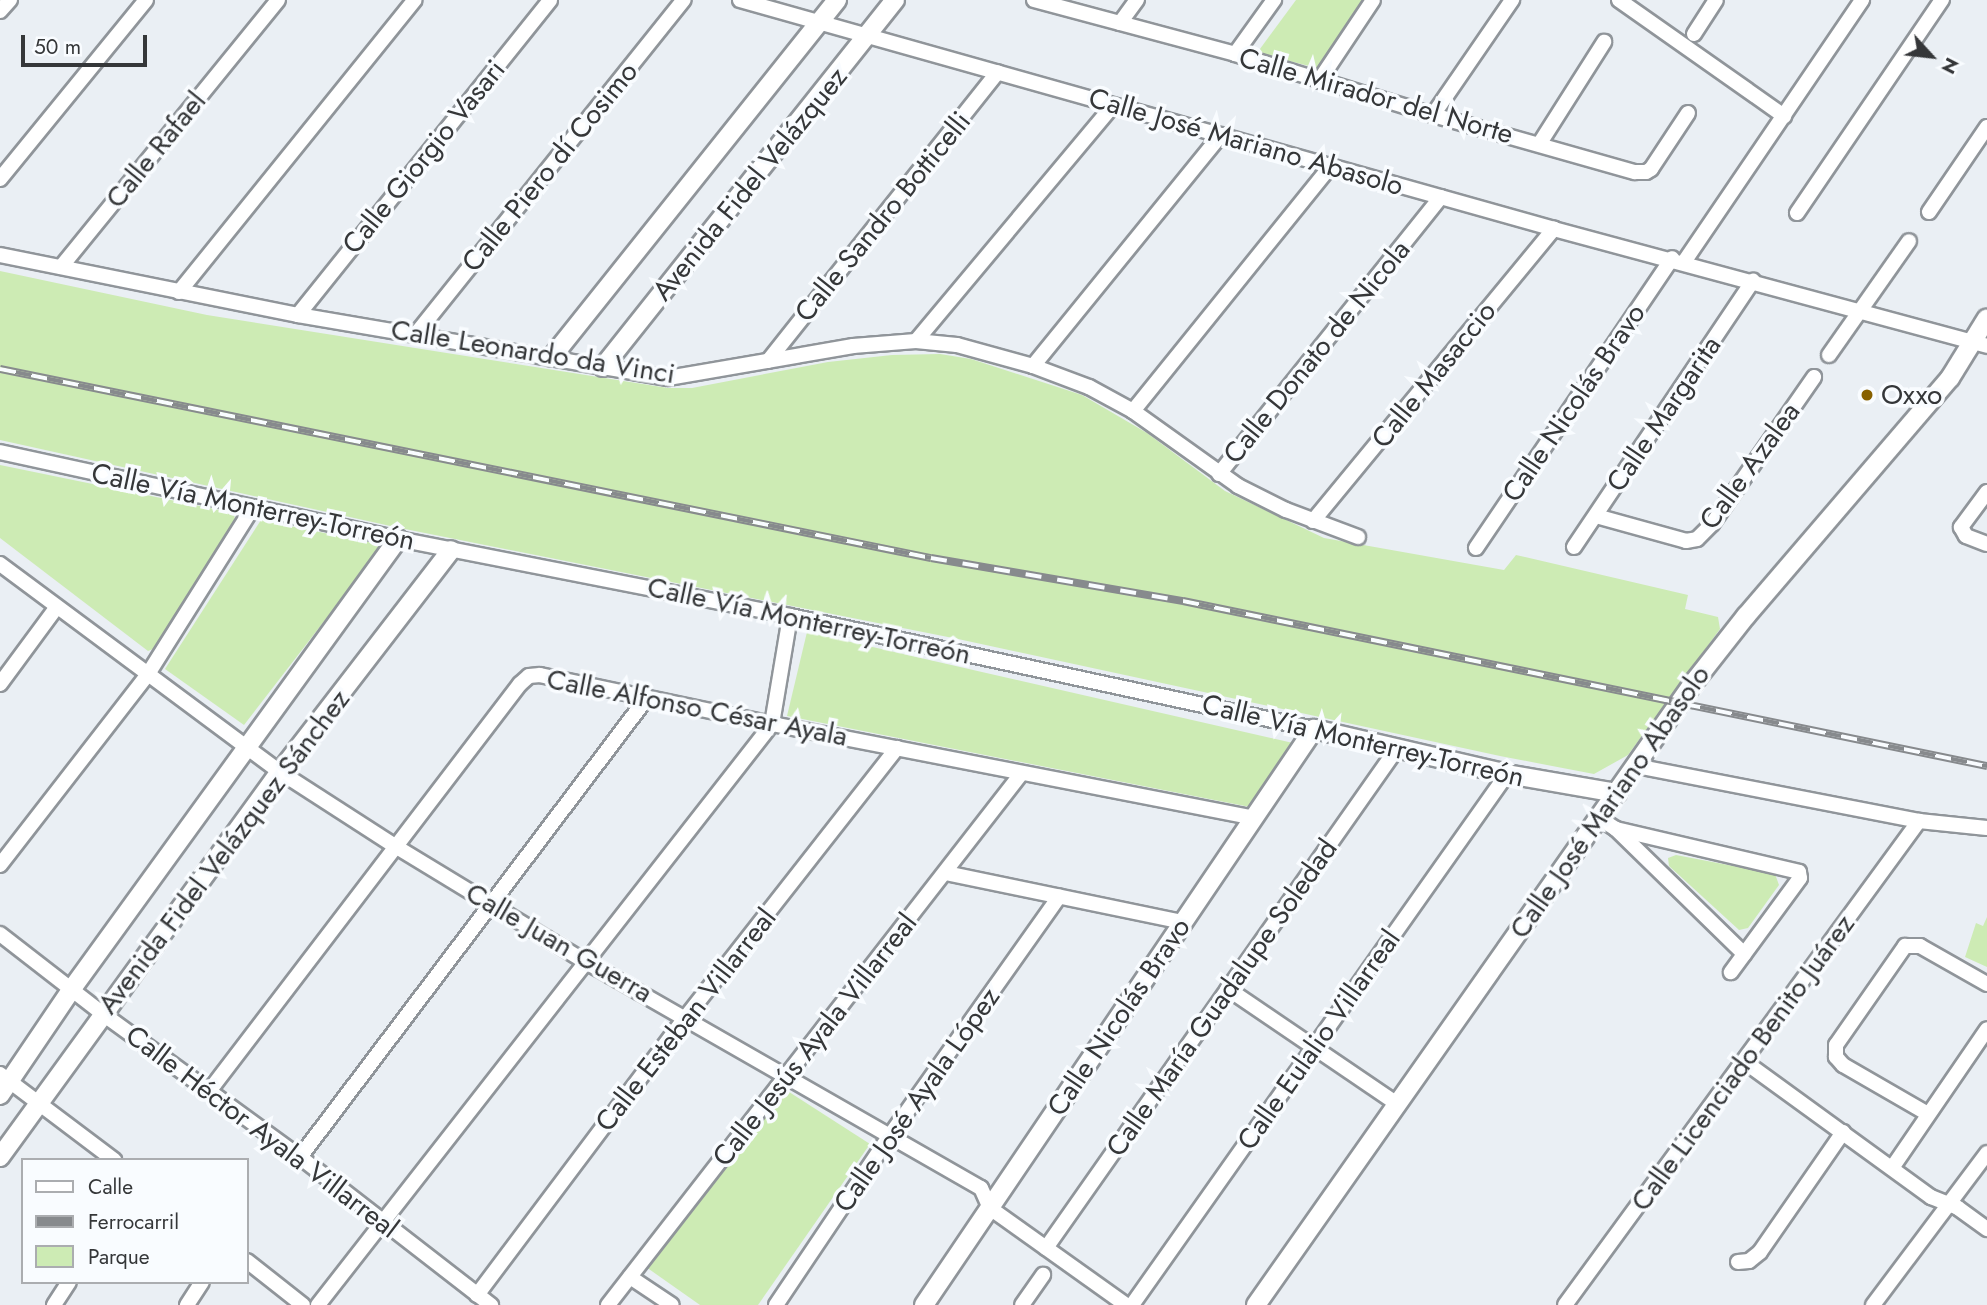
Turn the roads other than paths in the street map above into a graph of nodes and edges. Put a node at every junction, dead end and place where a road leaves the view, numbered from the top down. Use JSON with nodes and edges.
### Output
{"nodes":[{"id":1,"x":9,"y":0,"type":"edge"},
{"id":2,"x":146,"y":0,"type":"edge"},
{"id":3,"x":278,"y":0,"type":"edge"},
{"id":4,"x":415,"y":0,"type":"edge"},
{"id":5,"x":550,"y":0,"type":"edge"},
{"id":6,"x":684,"y":0,"type":"edge"},
{"id":7,"x":740,"y":0,"type":"edge"},
{"id":8,"x":837,"y":0,"type":"edge"},
{"id":9,"x":895,"y":0,"type":"edge"},
{"id":10,"x":1034,"y":0,"type":"edge"},
{"id":11,"x":1137,"y":0,"type":"edge"},
{"id":12,"x":1274,"y":0,"type":"edge"},
{"id":13,"x":1373,"y":0,"type":"edge"},
{"id":14,"x":1512,"y":0,"type":"edge"},
{"id":15,"x":1619,"y":0,"type":"edge"},
{"id":16,"x":1716,"y":0,"type":"edge"},
{"id":17,"x":1862,"y":0,"type":"edge"},
{"id":18,"x":1942,"y":0,"type":"edge"},
{"id":19,"x":0,"y":12,"type":"edge"},
{"id":20,"x":820,"y":22,"type":"junction"},
{"id":21,"x":1120,"y":23,"type":"junction"},
{"id":22,"x":1694,"y":34,"type":"dead end"},
{"id":23,"x":869,"y":36,"type":"junction"},
{"id":24,"x":1604,"y":42,"type":"dead end"},
{"id":25,"x":1235,"y":54,"type":"junction"},
{"id":26,"x":998,"y":72,"type":"junction"},
{"id":27,"x":1319,"y":81,"type":"junction"},
{"id":28,"x":1113,"y":105,"type":"junction"},
{"id":29,"x":1688,"y":113,"type":"dead end"},
{"id":30,"x":1433,"y":115,"type":"junction"},
{"id":31,"x":1784,"y":116,"type":"junction"},
{"id":32,"x":1987,"y":127,"type":"edge"},
{"id":33,"x":1221,"y":135,"type":"junction"},
{"id":34,"x":1540,"y":143,"type":"junction"},
{"id":35,"x":1331,"y":166,"type":"junction"},
{"id":36,"x":0,"y":179,"type":"edge"},
{"id":37,"x":1441,"y":197,"type":"junction"},
{"id":38,"x":1929,"y":212,"type":"dead end"},
{"id":39,"x":1797,"y":213,"type":"dead end"},
{"id":40,"x":1554,"y":229,"type":"junction"},
{"id":41,"x":1909,"y":241,"type":"dead end"},
{"id":42,"x":0,"y":255,"type":"edge"},
{"id":43,"x":1678,"y":260,"type":"junction"},
{"id":44,"x":61,"y":267,"type":"junction"},
{"id":45,"x":1753,"y":281,"type":"junction"},
{"id":46,"x":179,"y":292,"type":"junction"},
{"id":47,"x":1861,"y":311,"type":"junction"},
{"id":48,"x":299,"y":315,"type":"junction"},
{"id":49,"x":1987,"y":318,"type":"edge"},
{"id":50,"x":415,"y":334,"type":"junction"},
{"id":51,"x":916,"y":341,"type":"junction"},
{"id":52,"x":1979,"y":344,"type":"edge"},
{"id":53,"x":1829,"y":355,"type":"dead end"},
{"id":54,"x":552,"y":357,"type":"junction"},
{"id":55,"x":768,"y":361,"type":"junction"},
{"id":56,"x":1034,"y":366,"type":"junction"},
{"id":57,"x":603,"y":367,"type":"junction"},
{"id":58,"x":1814,"y":377,"type":"dead end"},
{"id":59,"x":1133,"y":411,"type":"junction"},
{"id":60,"x":0,"y":452,"type":"edge"},
{"id":61,"x":1219,"y":474,"type":"junction"},
{"id":62,"x":1987,"y":492,"type":"edge"},
{"id":63,"x":253,"y":507,"type":"junction"},
{"id":64,"x":1596,"y":516,"type":"junction"},
{"id":65,"x":1313,"y":521,"type":"junction"},
{"id":66,"x":1357,"y":537,"type":"dead end"},
{"id":67,"x":398,"y":539,"type":"junction"},
{"id":68,"x":1987,"y":544,"type":"edge"},
{"id":69,"x":1574,"y":547,"type":"dead end"},
{"id":70,"x":1476,"y":548,"type":"dead end"},
{"id":71,"x":451,"y":550,"type":"junction"},
{"id":72,"x":0,"y":564,"type":"edge"},
{"id":73,"x":56,"y":608,"type":"junction"},
{"id":74,"x":790,"y":616,"type":"junction"},
{"id":75,"x":148,"y":674,"type":"junction"},
{"id":76,"x":0,"y":684,"type":"edge"},
{"id":77,"x":646,"y":699,"type":"junction"},
{"id":78,"x":772,"y":724,"type":"junction"},
{"id":79,"x":1314,"y":729,"type":"junction"},
{"id":80,"x":1398,"y":747,"type":"junction"},
{"id":81,"x":247,"y":748,"type":"junction"},
{"id":82,"x":897,"y":748,"type":"junction"},
{"id":83,"x":1636,"y":766,"type":"junction"},
{"id":84,"x":280,"y":772,"type":"junction"},
{"id":85,"x":1021,"y":774,"type":"junction"},
{"id":86,"x":1507,"y":774,"type":"junction"},
{"id":87,"x":1617,"y":793,"type":"junction"},
{"id":88,"x":1254,"y":818,"type":"junction"},
{"id":89,"x":1599,"y":818,"type":"junction"},
{"id":90,"x":1919,"y":821,"type":"junction"},
{"id":91,"x":1987,"y":828,"type":"edge"},
{"id":92,"x":1616,"y":829,"type":"junction"},
{"id":93,"x":395,"y":846,"type":"junction"},
{"id":94,"x":0,"y":865,"type":"edge"},
{"id":95,"x":946,"y":873,"type":"junction"},
{"id":96,"x":1059,"y":897,"type":"junction"},
{"id":97,"x":490,"y":903,"type":"junction"},
{"id":98,"x":1183,"y":922,"type":"junction"},
{"id":99,"x":0,"y":934,"type":"edge"},
{"id":100,"x":1744,"y":954,"type":"junction"},
{"id":101,"x":586,"y":962,"type":"junction"},
{"id":102,"x":1731,"y":972,"type":"dead end"},
{"id":103,"x":1987,"y":984,"type":"edge"},
{"id":104,"x":71,"y":989,"type":"junction"},
{"id":105,"x":1228,"y":989,"type":"junction"},
{"id":106,"x":103,"y":1014,"type":"junction"},
{"id":107,"x":686,"y":1017,"type":"junction"},
{"id":108,"x":1987,"y":1029,"type":"edge"},
{"id":109,"x":1314,"y":1047,"type":"junction"},
{"id":110,"x":1745,"y":1062,"type":"junction"},
{"id":111,"x":785,"y":1074,"type":"junction"},
{"id":112,"x":3,"y":1082,"type":"edge"},
{"id":113,"x":210,"y":1090,"type":"junction"},
{"id":114,"x":1396,"y":1103,"type":"junction"},
{"id":115,"x":40,"y":1104,"type":"junction"},
{"id":116,"x":1928,"y":1114,"type":"junction"},
{"id":117,"x":1843,"y":1132,"type":"junction"},
{"id":118,"x":891,"y":1134,"type":"junction"},
{"id":119,"x":1987,"y":1153,"type":"edge"},
{"id":120,"x":0,"y":1157,"type":"edge"},
{"id":121,"x":300,"y":1157,"type":"junction"},
{"id":122,"x":111,"y":1158,"type":"edge"},
{"id":123,"x":1892,"y":1168,"type":"junction"},
{"id":124,"x":1948,"y":1204,"type":"junction"},
{"id":125,"x":990,"y":1208,"type":"junction"},
{"id":126,"x":382,"y":1222,"type":"junction"},
{"id":127,"x":1987,"y":1230,"type":"edge"},
{"id":128,"x":1046,"y":1248,"type":"junction"},
{"id":129,"x":248,"y":1262,"type":"edge"},
{"id":130,"x":1738,"y":1262,"type":"dead end"},
{"id":131,"x":1043,"y":1275,"type":"dead end"},
{"id":132,"x":630,"y":1277,"type":"junction"},
{"id":133,"x":68,"y":1284,"type":"edge"},
{"id":134,"x":201,"y":1284,"type":"edge"},
{"id":135,"x":477,"y":1295,"type":"junction"},
{"id":136,"x":54,"y":1305,"type":"edge"},
{"id":137,"x":187,"y":1305,"type":"edge"},
{"id":138,"x":303,"y":1305,"type":"edge"},
{"id":139,"x":318,"y":1305,"type":"edge"},
{"id":140,"x":491,"y":1305,"type":"edge"},
{"id":141,"x":608,"y":1305,"type":"edge"},
{"id":142,"x":672,"y":1305,"type":"edge"},
{"id":143,"x":776,"y":1305,"type":"edge"},
{"id":144,"x":924,"y":1305,"type":"edge"},
{"id":145,"x":1022,"y":1305,"type":"edge"},
{"id":146,"x":1126,"y":1305,"type":"edge"},
{"id":147,"x":1132,"y":1305,"type":"edge"},
{"id":148,"x":1256,"y":1305,"type":"edge"},
{"id":149,"x":1565,"y":1305,"type":"edge"},
{"id":150,"x":1873,"y":1305,"type":"edge"}],
"edges":[{"from":1,"to":19,"type":"street"},
{"from":2,"to":36,"type":"street"},
{"from":3,"to":44,"type":"street","name":"Calle Rafael"},
{"from":4,"to":46,"type":"street"},
{"from":5,"to":48,"type":"street","name":"Calle Giorgio Vasari"},
{"from":6,"to":50,"type":"street","name":"Calle Piero dí Cosimo"},
{"from":7,"to":20,"type":"street","name":"Calle José Mariano Abasolo"},
{"from":8,"to":20,"type":"street","name":"Avenida Fidel Velázquez"},
{"from":9,"to":23,"type":"street","name":"Avenida Fidel Velázquez"},
{"from":10,"to":21,"type":"street","name":"Calle Mirador del Norte"},
{"from":11,"to":21,"type":"street"},
{"from":12,"to":25,"type":"street"},
{"from":13,"to":27,"type":"street"},
{"from":14,"to":30,"type":"street"},
{"from":15,"to":31,"type":"street"},
{"from":16,"to":22,"type":"street"},
{"from":17,"to":31,"type":"street","name":"Calle Nicolás Bravo"},
{"from":18,"to":39,"type":"street"},
{"from":20,"to":23,"type":"street","name":"Calle José Mariano Abasolo"},
{"from":20,"to":54,"type":"street","name":"Avenida Fidel Velázquez"},
{"from":21,"to":25,"type":"street","name":"Calle Mirador del Norte"},
{"from":23,"to":26,"type":"street","name":"Calle José Mariano Abasolo"},
{"from":23,"to":57,"type":"street","name":"Avenida Fidel Velázquez"},
{"from":24,"to":34,"type":"street"},
{"from":25,"to":27,"type":"street","name":"Calle Mirador del Norte"},
{"from":26,"to":28,"type":"street","name":"Calle José Mariano Abasolo"},
{"from":26,"to":55,"type":"street","name":"Calle Sandro Botticelli"},
{"from":27,"to":30,"type":"street","name":"Calle Mirador del Norte"},
{"from":28,"to":33,"type":"street","name":"Calle José Mariano Abasolo"},
{"from":28,"to":51,"type":"street"},
{"from":29,"to":34,"type":"street","name":"Calle Mirador del Norte"},
{"from":30,"to":34,"type":"street","name":"Calle Mirador del Norte"},
{"from":31,"to":43,"type":"street","name":"Calle Nicolás Bravo"},
{"from":32,"to":38,"type":"street"},
{"from":33,"to":35,"type":"street","name":"Calle José Mariano Abasolo"},
{"from":33,"to":56,"type":"street"},
{"from":35,"to":37,"type":"street","name":"Calle José Mariano Abasolo"},
{"from":35,"to":59,"type":"street"},
{"from":37,"to":40,"type":"street","name":"Calle José Mariano Abasolo"},
{"from":37,"to":61,"type":"street","name":"Calle Donato de Nicola"},
{"from":40,"to":43,"type":"street","name":"Calle José Mariano Abasolo"},
{"from":40,"to":65,"type":"street","name":"Calle Masaccio"},
{"from":41,"to":47,"type":"street"},
{"from":42,"to":44,"type":"street","name":"Calle Leonardo da Vinci"},
{"from":43,"to":45,"type":"street","name":"Calle José Mariano Abasolo"},
{"from":43,"to":70,"type":"street","name":"Calle Nicolás Bravo"},
{"from":44,"to":46,"type":"street","name":"Calle Leonardo da Vinci"},
{"from":45,"to":47,"type":"street","name":"Calle José Mariano Abasolo"},
{"from":45,"to":64,"type":"street","name":"Calle Margarita"},
{"from":46,"to":48,"type":"street","name":"Calle Leonardo da Vinci"},
{"from":47,"to":52,"type":"street","name":"Calle José Mariano Abasolo"},
{"from":47,"to":53,"type":"street"},
{"from":48,"to":50,"type":"street","name":"Calle Leonardo da Vinci"},
{"from":49,"to":52,"type":"street","name":"Calle José Mariano Abasolo"},
{"from":50,"to":54,"type":"street","name":"Calle Leonardo da Vinci"},
{"from":51,"to":55,"type":"street","name":"Calle Leonardo da Vinci"},
{"from":51,"to":56,"type":"street","name":"Calle Leonardo da Vinci"},
{"from":52,"to":83,"type":"street","name":"Calle José Mariano Abasolo"},
{"from":54,"to":57,"type":"street","name":"Calle Leonardo da Vinci"},
{"from":55,"to":57,"type":"street","name":"Calle Leonardo da Vinci"},
{"from":56,"to":59,"type":"street","name":"Calle Leonardo da Vinci"},
{"from":58,"to":64,"type":"street","name":"Calle Azalea"},
{"from":59,"to":61,"type":"street","name":"Calle Leonardo da Vinci"},
{"from":60,"to":63,"type":"street","name":"Calle Vía Monterrey-Torreón"},
{"from":61,"to":65,"type":"street","name":"Calle Leonardo da Vinci"},
{"from":62,"to":68,"type":"street"},
{"from":63,"to":67,"type":"street","name":"Calle Vía Monterrey-Torreón"},
{"from":63,"to":75,"type":"street"},
{"from":64,"to":69,"type":"street","name":"Calle Margarita"},
{"from":65,"to":66,"type":"street","name":"Calle Leonardo da Vinci"},
{"from":67,"to":71,"type":"street","name":"Calle Vía Monterrey-Torreón"},
{"from":67,"to":81,"type":"street","name":"Avenida Fidel Velázquez Sánchez"},
{"from":71,"to":74,"type":"street","name":"Calle Vía Monterrey-Torreón"},
{"from":71,"to":84,"type":"street","name":"Avenida Fidel Velázquez Sánchez"},
{"from":72,"to":73,"type":"street","name":"Calle Juan Guerra"},
{"from":73,"to":75,"type":"street","name":"Calle Juan Guerra"},
{"from":73,"to":76,"type":"street"},
{"from":74,"to":78,"type":"street"},
{"from":74,"to":79,"type":"street","name":"Calle Vía Monterrey-Torreón"},
{"from":75,"to":81,"type":"street","name":"Calle Juan Guerra"},
{"from":75,"to":94,"type":"street"},
{"from":77,"to":78,"type":"street","name":"Calle Alfonso César Ayala"},
{"from":77,"to":93,"type":"street","name":"Calle Alfonso César Ayala"},
{"from":77,"to":97,"type":"street"},
{"from":78,"to":82,"type":"street","name":"Calle Alfonso César Ayala"},
{"from":78,"to":101,"type":"street"},
{"from":79,"to":80,"type":"street","name":"Calle Vía Monterrey-Torreón"},
{"from":79,"to":88,"type":"street","name":"Calle Nicolás Bravo"},
{"from":80,"to":86,"type":"street","name":"Calle Vía Monterrey-Torreón"},
{"from":80,"to":105,"type":"street","name":"Calle María Guadalupe Soledad"},
{"from":81,"to":84,"type":"street","name":"Calle Juan Guerra"},
{"from":81,"to":104,"type":"street","name":"Avenida Fidel Velázquez Sánchez"},
{"from":82,"to":85,"type":"street","name":"Calle Alfonso César Ayala"},
{"from":82,"to":107,"type":"street","name":"Calle Esteban Villarreal"},
{"from":83,"to":87,"type":"street","name":"Calle José Mariano Abasolo"},
{"from":83,"to":90,"type":"street"},
{"from":84,"to":93,"type":"street","name":"Calle Juan Guerra"},
{"from":84,"to":106,"type":"street","name":"Avenida Fidel Velázquez Sánchez"},
{"from":85,"to":88,"type":"street","name":"Calle Alfonso César Ayala"},
{"from":85,"to":95,"type":"street","name":"Calle Jesús Ayala Villarreal"},
{"from":86,"to":87,"type":"street","name":"Calle Vía Monterrey-Torreón"},
{"from":86,"to":109,"type":"street","name":"Calle Eulalio Villarreal"},
{"from":87,"to":89,"type":"street","name":"Calle José Mariano Abasolo"},
{"from":88,"to":98,"type":"street","name":"Calle Nicolás Bravo"},
{"from":89,"to":92,"type":"street"},
{"from":89,"to":114,"type":"street","name":"Calle José Mariano Abasolo"},
{"from":90,"to":91,"type":"street"},
{"from":90,"to":110,"type":"street","name":"Calle Licenciado Benito Juárez"},
{"from":92,"to":100,"type":"street"},
{"from":92,"to":100,"type":"street"},
{"from":93,"to":97,"type":"street","name":"Calle Juan Guerra"},
{"from":93,"to":113,"type":"street","name":"Calle Alfonso César Ayala"},
{"from":95,"to":96,"type":"street"},
{"from":95,"to":111,"type":"street","name":"Calle Jesús Ayala Villarreal"},
{"from":96,"to":98,"type":"street"},
{"from":96,"to":118,"type":"street","name":"Calle José Ayala López"},
{"from":97,"to":101,"type":"street","name":"Calle Juan Guerra"},
{"from":97,"to":121,"type":"street"},
{"from":98,"to":125,"type":"street","name":"Calle Nicolás Bravo"},
{"from":99,"to":104,"type":"street","name":"Calle Héctor Ayala Villarreal"},
{"from":100,"to":102,"type":"street"},
{"from":101,"to":107,"type":"street","name":"Calle Juan Guerra"},
{"from":101,"to":126,"type":"street"},
{"from":103,"to":116,"type":"street"},
{"from":104,"to":106,"type":"street","name":"Calle Héctor Ayala Villarreal"},
{"from":104,"to":112,"type":"street","name":"Avenida Fidel Velázquez Sánchez"},
{"from":105,"to":109,"type":"street"},
{"from":105,"to":128,"type":"street","name":"Calle María Guadalupe Soledad"},
{"from":106,"to":113,"type":"street","name":"Calle Héctor Ayala Villarreal"},
{"from":106,"to":115,"type":"street","name":"Avenida Fidel Velázquez Sánchez"},
{"from":107,"to":111,"type":"street","name":"Calle Juan Guerra"},
{"from":107,"to":135,"type":"street","name":"Calle Esteban Villarreal"},
{"from":108,"to":116,"type":"street"},
{"from":109,"to":114,"type":"street"},
{"from":109,"to":147,"type":"street","name":"Calle Eulalio Villarreal"},
{"from":110,"to":117,"type":"street"},
{"from":110,"to":149,"type":"street","name":"Calle Licenciado Benito Juárez"},
{"from":111,"to":118,"type":"street","name":"Calle Juan Guerra"},
{"from":111,"to":132,"type":"street","name":"Calle Jesús Ayala Villarreal"},
{"from":112,"to":115,"type":"street"},
{"from":113,"to":121,"type":"street","name":"Calle Héctor Ayala Villarreal"},
{"from":114,"to":148,"type":"street","name":"Calle José Mariano Abasolo"},
{"from":115,"to":120,"type":"street","name":"Avenida Fidel Velázquez Sánchez"},
{"from":115,"to":122,"type":"street"},
{"from":116,"to":123,"type":"street"},
{"from":117,"to":123,"type":"street"},
{"from":117,"to":130,"type":"street"},
{"from":118,"to":125,"type":"street","name":"Calle Juan Guerra"},
{"from":118,"to":143,"type":"street","name":"Calle José Ayala López"},
{"from":119,"to":124,"type":"street"},
{"from":121,"to":126,"type":"street","name":"Calle Héctor Ayala Villarreal"},
{"from":123,"to":124,"type":"street"},
{"from":124,"to":127,"type":"street"},
{"from":124,"to":150,"type":"street"},
{"from":125,"to":128,"type":"street","name":"Calle Juan Guerra"},
{"from":125,"to":144,"type":"street","name":"Calle Nicolás Bravo"},
{"from":126,"to":135,"type":"street","name":"Calle Héctor Ayala Villarreal"},
{"from":126,"to":139,"type":"street"},
{"from":128,"to":146,"type":"street","name":"Calle Juan Guerra"},
{"from":129,"to":138,"type":"street"},
{"from":131,"to":145,"type":"street"},
{"from":132,"to":141,"type":"street","name":"Calle Jesús Ayala Villarreal"},
{"from":132,"to":142,"type":"street"},
{"from":133,"to":136,"type":"street"},
{"from":134,"to":137,"type":"street"},
{"from":135,"to":140,"type":"street","name":"Calle Héctor Ayala Villarreal"}]}
